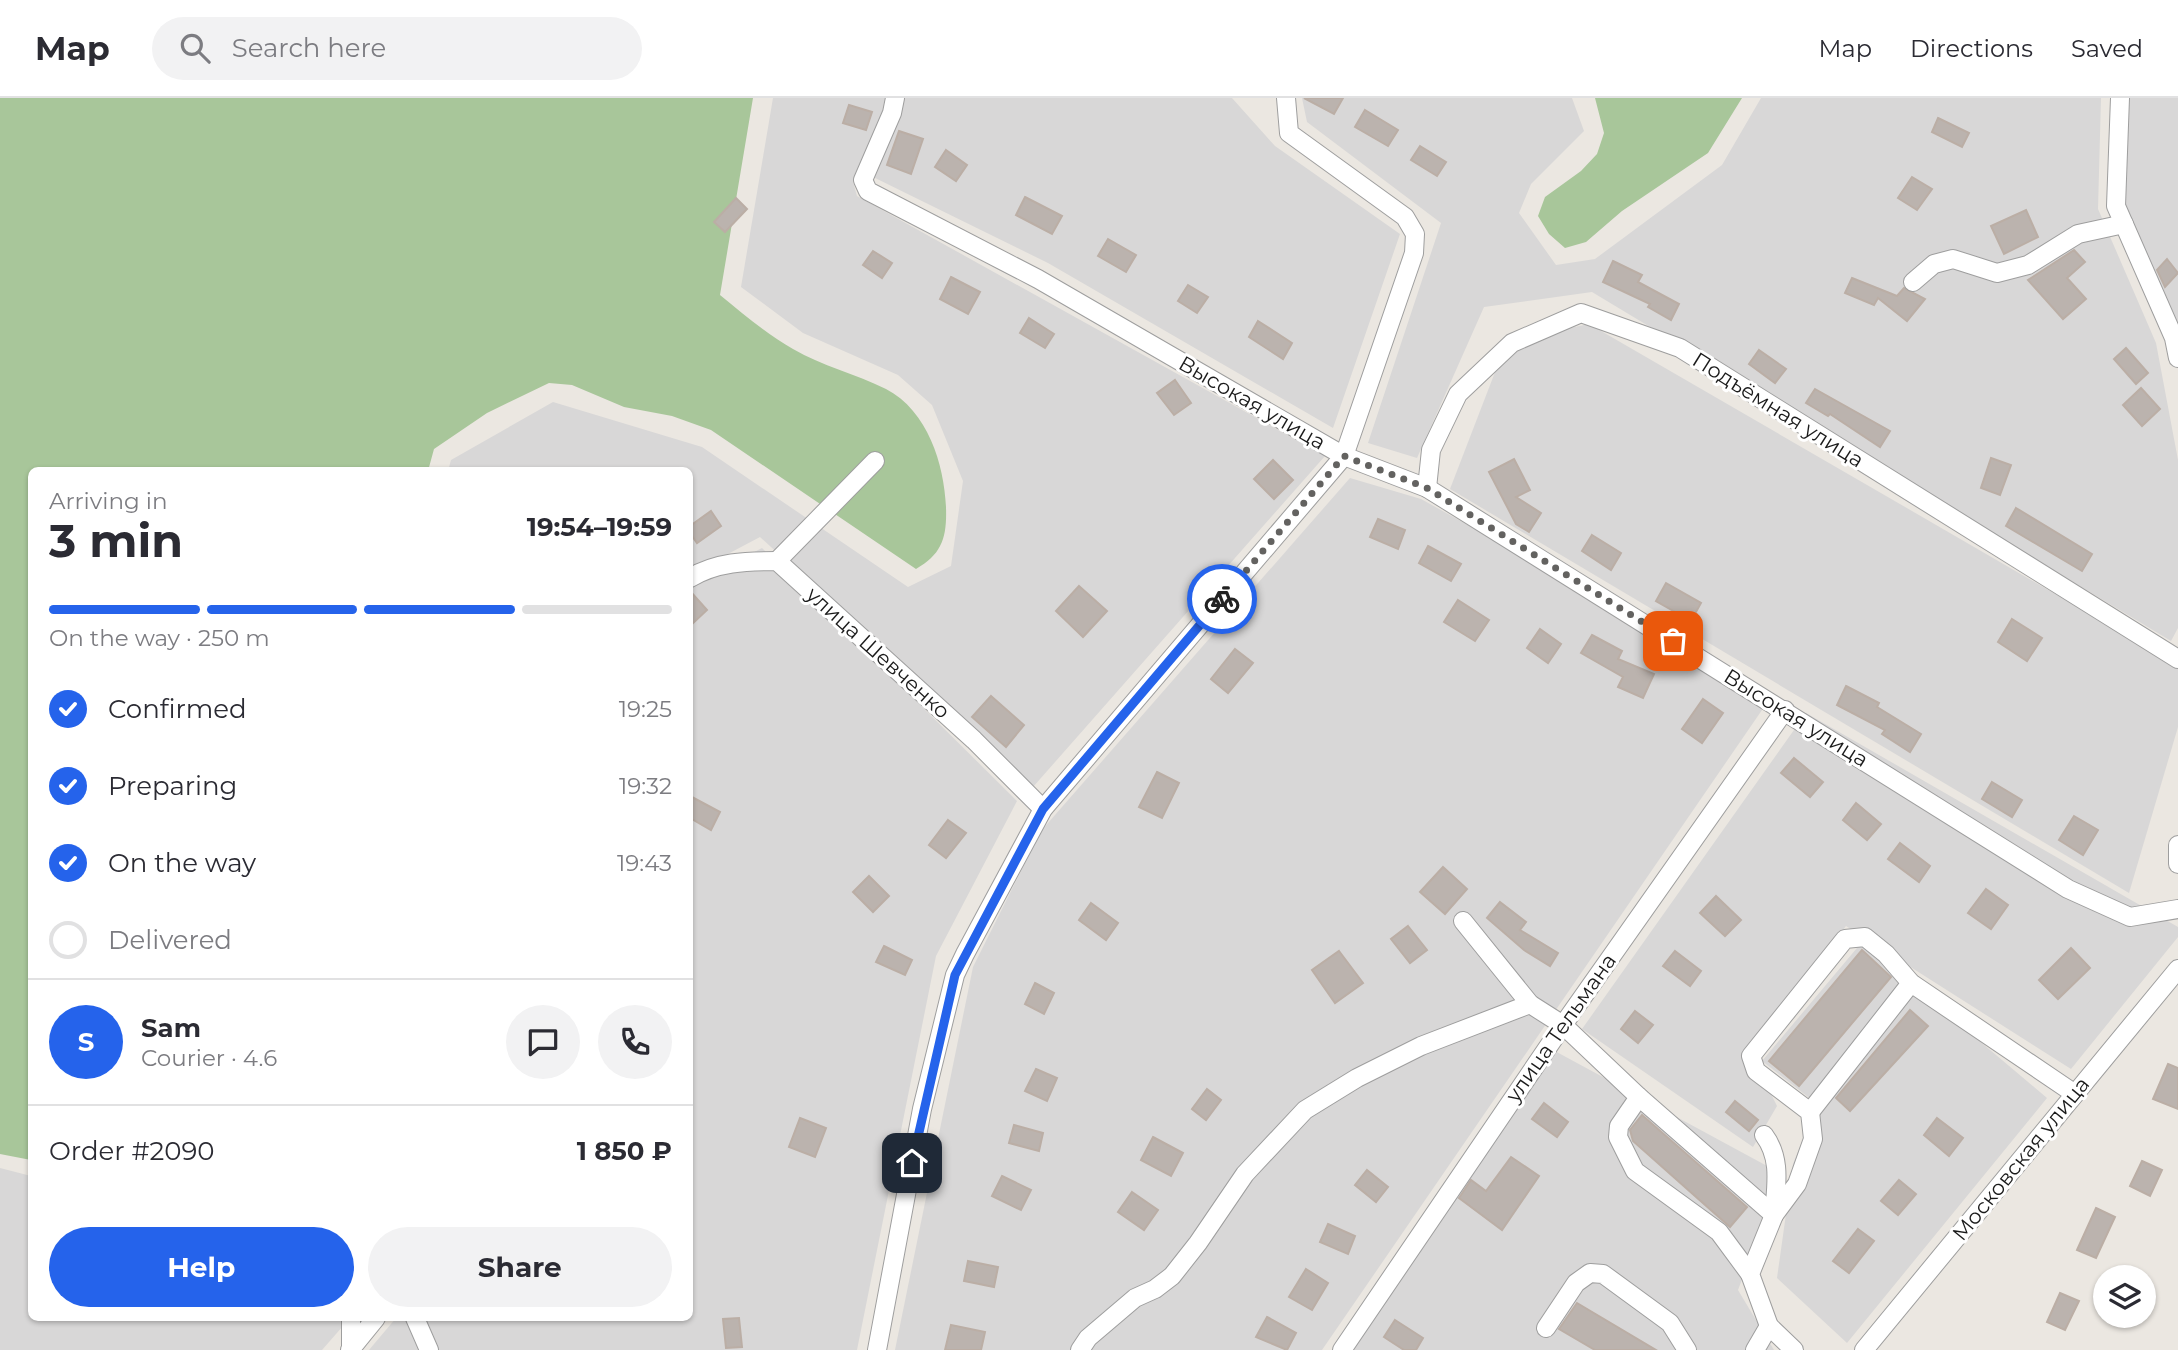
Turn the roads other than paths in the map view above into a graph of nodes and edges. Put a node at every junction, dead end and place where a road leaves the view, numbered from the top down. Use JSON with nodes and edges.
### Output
{"nodes":[{"id":1,"x":895,"y":98,"type":"edge"},
{"id":2,"x":1286,"y":98,"type":"edge"},
{"id":3,"x":2120,"y":98,"type":"edge"},
{"id":4,"x":2124,"y":224,"type":"junction"},
{"id":5,"x":1913,"y":282,"type":"dead end"},
{"id":6,"x":2178,"y":358,"type":"edge"},
{"id":7,"x":1344,"y":456,"type":"junction"},
{"id":8,"x":875,"y":461,"type":"dead end"},
{"id":9,"x":1427,"y":488,"type":"junction"},
{"id":10,"x":777,"y":561,"type":"junction"},
{"id":11,"x":693,"y":576,"type":"edge"},
{"id":12,"x":2178,"y":659,"type":"edge"},
{"id":13,"x":1785,"y":710,"type":"junction"},
{"id":14,"x":1043,"y":809,"type":"junction"},
{"id":15,"x":2178,"y":845,"type":"edge"},
{"id":16,"x":2178,"y":864,"type":"edge"},
{"id":17,"x":2178,"y":909,"type":"edge"},
{"id":18,"x":1463,"y":921,"type":"dead end"},
{"id":19,"x":2178,"y":969,"type":"edge"},
{"id":20,"x":1910,"y":983,"type":"junction"},
{"id":21,"x":1530,"y":1004,"type":"junction"},
{"id":22,"x":1563,"y":1025,"type":"junction"},
{"id":23,"x":2075,"y":1094,"type":"junction"},
{"id":24,"x":1639,"y":1097,"type":"junction"},
{"id":25,"x":1810,"y":1112,"type":"junction"},
{"id":26,"x":1764,"y":1135,"type":"dead end"},
{"id":27,"x":1774,"y":1215,"type":"junction"},
{"id":28,"x":1750,"y":1274,"type":"junction"},
{"id":29,"x":351,"y":1321,"type":"edge"},
{"id":30,"x":373,"y":1321,"type":"edge"},
{"id":31,"x":416,"y":1321,"type":"edge"},
{"id":32,"x":1769,"y":1326,"type":"junction"},
{"id":33,"x":1546,"y":1328,"type":"dead end"},
{"id":34,"x":350,"y":1348,"type":"edge"},
{"id":35,"x":429,"y":1350,"type":"edge"},
{"id":36,"x":877,"y":1350,"type":"edge"},
{"id":37,"x":1080,"y":1350,"type":"edge"},
{"id":38,"x":1342,"y":1350,"type":"edge"},
{"id":39,"x":1687,"y":1350,"type":"edge"},
{"id":40,"x":1755,"y":1350,"type":"edge"},
{"id":41,"x":1794,"y":1350,"type":"edge"},
{"id":42,"x":1864,"y":1350,"type":"edge"}],
"edges":[{"from":1,"to":7,"type":"street","name":"Высокая улица"},
{"from":2,"to":7,"type":"street"},
{"from":3,"to":4,"type":"street"},
{"from":4,"to":5,"type":"street"},
{"from":4,"to":6,"type":"street"},
{"from":7,"to":9,"type":"street","name":"Высокая улица"},
{"from":7,"to":14,"type":"street"},
{"from":8,"to":10,"type":"street"},
{"from":9,"to":12,"type":"street","name":"Подъёмная улица"},
{"from":9,"to":13,"type":"street","name":"Высокая улица"},
{"from":10,"to":11,"type":"street"},
{"from":10,"to":14,"type":"street","name":"улица Шевченко"},
{"from":13,"to":17,"type":"street","name":"Высокая улица"},
{"from":13,"to":22,"type":"street","name":"улица Тельмана"},
{"from":14,"to":36,"type":"street"},
{"from":15,"to":16,"type":"street"},
{"from":18,"to":21,"type":"street"},
{"from":19,"to":23,"type":"street","name":"Московская улица"},
{"from":20,"to":23,"type":"street"},
{"from":20,"to":25,"type":"street"},
{"from":20,"to":25,"type":"street"},
{"from":21,"to":22,"type":"street"},
{"from":21,"to":37,"type":"street"},
{"from":22,"to":24,"type":"street"},
{"from":22,"to":38,"type":"street","name":"улица Тельмана"},
{"from":23,"to":42,"type":"street","name":"Московская улица"},
{"from":24,"to":27,"type":"street"},
{"from":24,"to":28,"type":"street"},
{"from":25,"to":27,"type":"street"},
{"from":26,"to":27,"type":"street"},
{"from":27,"to":28,"type":"street"},
{"from":28,"to":32,"type":"street"},
{"from":29,"to":34,"type":"street"},
{"from":30,"to":34,"type":"street"},
{"from":31,"to":35,"type":"street"},
{"from":32,"to":40,"type":"street"},
{"from":32,"to":41,"type":"street"},
{"from":33,"to":39,"type":"street"}]}
